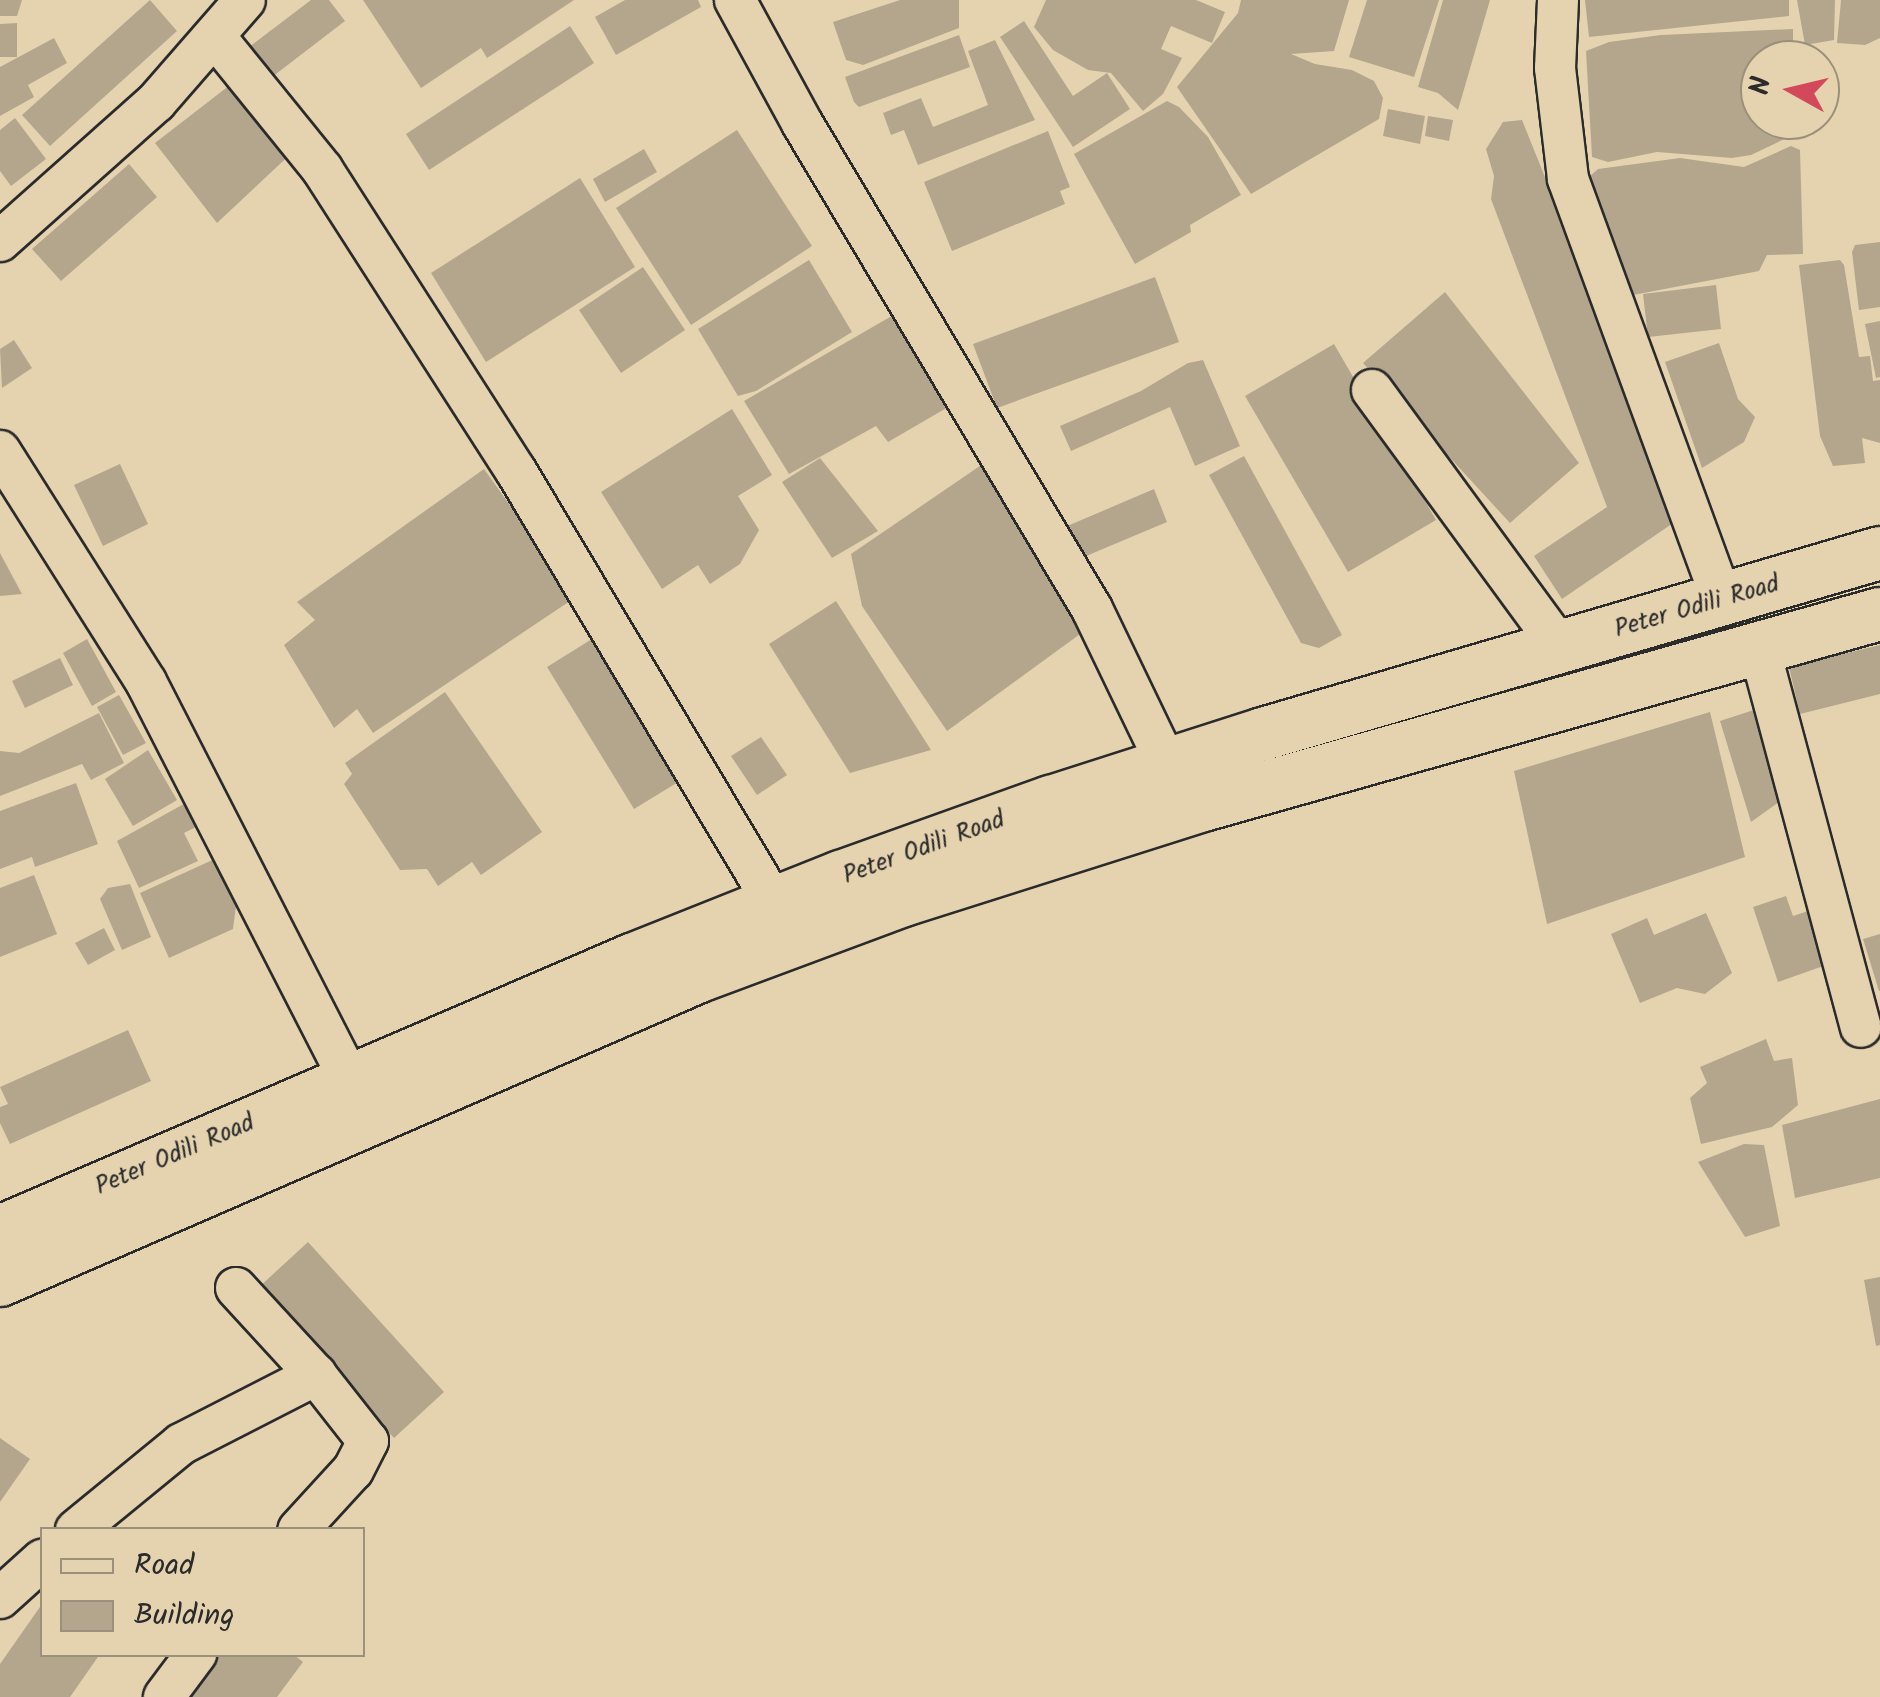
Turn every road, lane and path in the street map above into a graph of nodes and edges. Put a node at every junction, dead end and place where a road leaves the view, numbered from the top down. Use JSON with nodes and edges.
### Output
{"nodes":[{"id":1,"x":245,"y":0,"type":"edge"},
{"id":2,"x":736,"y":0,"type":"edge"},
{"id":3,"x":1558,"y":0,"type":"edge"},
{"id":4,"x":216,"y":38,"type":"junction"},
{"id":5,"x":0,"y":241,"type":"edge"},
{"id":6,"x":1372,"y":390,"type":"dead end"},
{"id":7,"x":0,"y":451,"type":"edge"},
{"id":8,"x":1880,"y":553,"type":"edge"},
{"id":9,"x":1722,"y":600,"type":"junction"},
{"id":10,"x":1880,"y":614,"type":"edge"},
{"id":11,"x":1560,"y":646,"type":"junction"},
{"id":12,"x":1760,"y":651,"type":"junction"},
{"id":13,"x":1167,"y":764,"type":"junction"},
{"id":14,"x":774,"y":904,"type":"junction"},
{"id":15,"x":1861,"y":1027,"type":"dead end"},
{"id":16,"x":350,"y":1080,"type":"junction"},
{"id":17,"x":0,"y":1232,"type":"edge"},
{"id":18,"x":0,"y":1280,"type":"edge"},
{"id":19,"x":236,"y":1288,"type":"dead end"},
{"id":20,"x":316,"y":1375,"type":"junction"},
{"id":21,"x":80,"y":1527,"type":"edge"},
{"id":22,"x":301,"y":1527,"type":"edge"},
{"id":23,"x":40,"y":1562,"type":"edge"},
{"id":24,"x":0,"y":1598,"type":"edge"},
{"id":25,"x":194,"y":1657,"type":"edge"},
{"id":26,"x":164,"y":1697,"type":"edge"}],
"edges":[{"from":1,"to":4,"type":"street"},
{"from":2,"to":13,"type":"street"},
{"from":3,"to":9,"type":"street"},
{"from":4,"to":5,"type":"street"},
{"from":4,"to":14,"type":"street"},
{"from":6,"to":11,"type":"street"},
{"from":7,"to":16,"type":"street"},
{"from":8,"to":9,"type":"main road","name":"Peter Odili Road"},
{"from":9,"to":11,"type":"main road","name":"Peter Odili Road"},
{"from":10,"to":12,"type":"main road","name":"Peter Odili Road"},
{"from":11,"to":13,"type":"main road","name":"Peter Odili Road"},
{"from":12,"to":15,"type":"street"},
{"from":12,"to":18,"type":"main road","name":"Peter Odili Road"},
{"from":13,"to":14,"type":"main road","name":"Peter Odili Road"},
{"from":14,"to":16,"type":"main road","name":"Peter Odili Road"},
{"from":16,"to":17,"type":"main road","name":"Peter Odili Road"},
{"from":19,"to":20,"type":"street"},
{"from":20,"to":21,"type":"street"},
{"from":20,"to":22,"type":"street"},
{"from":23,"to":24,"type":"street"},
{"from":25,"to":26,"type":"street"}]}
